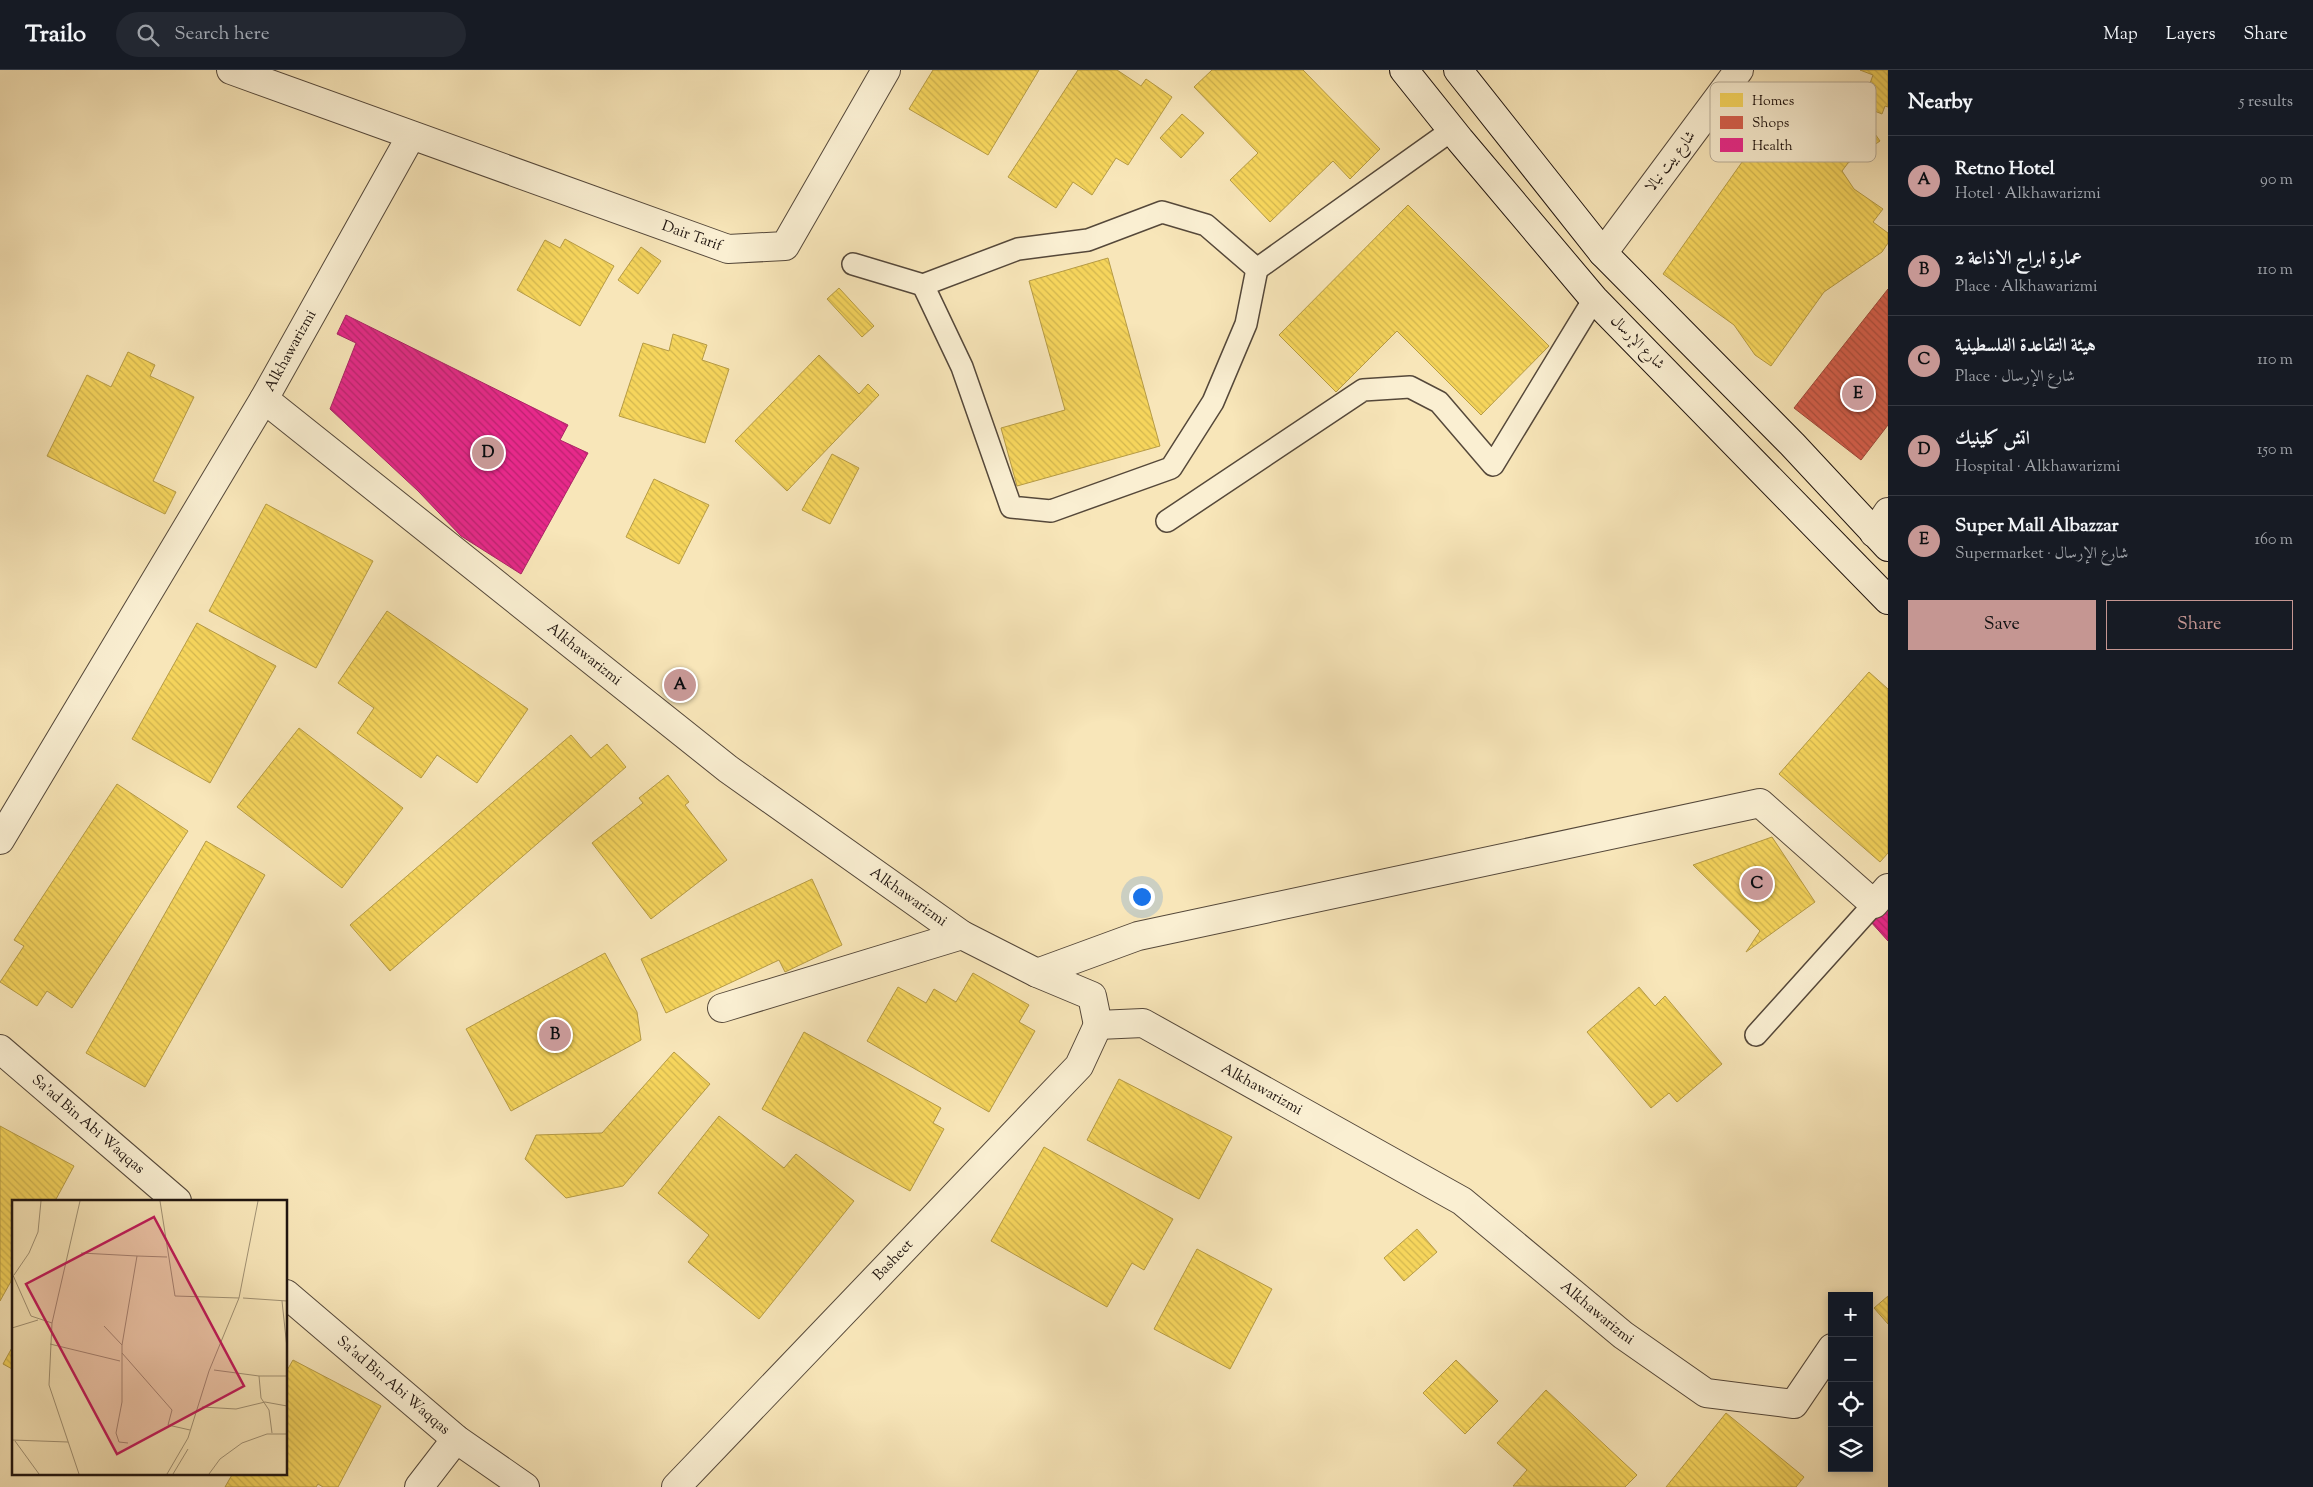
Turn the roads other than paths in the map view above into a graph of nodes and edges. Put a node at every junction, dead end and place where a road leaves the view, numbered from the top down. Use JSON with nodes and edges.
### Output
{"nodes":[{"id":1,"x":231,"y":70,"type":"edge"},
{"id":2,"x":886,"y":70,"type":"edge"},
{"id":3,"x":1404,"y":70,"type":"edge"},
{"id":4,"x":1458,"y":70,"type":"edge"},
{"id":5,"x":1739,"y":70,"type":"edge"},
{"id":6,"x":1730,"y":82,"type":"edge"},
{"id":7,"x":1710,"y":109,"type":"edge"},
{"id":8,"x":1452,"y":130,"type":"junction"},
{"id":9,"x":411,"y":136,"type":"junction"},
{"id":10,"x":1603,"y":253,"type":"junction"},
{"id":11,"x":853,"y":264,"type":"dead end"},
{"id":12,"x":1258,"y":269,"type":"junction"},
{"id":13,"x":923,"y":285,"type":"junction"},
{"id":14,"x":1588,"y":290,"type":"junction"},
{"id":15,"x":264,"y":399,"type":"junction"},
{"id":16,"x":1166,"y":521,"type":"dead end"},
{"id":17,"x":1883,"y":531,"type":"edge"},
{"id":18,"x":1888,"y":600,"type":"edge"},
{"id":19,"x":0,"y":840,"type":"edge"},
{"id":20,"x":1881,"y":896,"type":"edge"},
{"id":21,"x":962,"y":936,"type":"junction"},
{"id":22,"x":1037,"y":974,"type":"junction"},
{"id":23,"x":722,"y":1008,"type":"dead end"},
{"id":24,"x":1098,"y":1025,"type":"junction"},
{"id":25,"x":1756,"y":1035,"type":"dead end"},
{"id":26,"x":0,"y":1049,"type":"edge"},
{"id":27,"x":176,"y":1200,"type":"edge"},
{"id":28,"x":288,"y":1296,"type":"edge"},
{"id":29,"x":1828,"y":1354,"type":"edge"},
{"id":30,"x":456,"y":1439,"type":"junction"},
{"id":31,"x":418,"y":1487,"type":"edge"},
{"id":32,"x":525,"y":1487,"type":"edge"},
{"id":33,"x":676,"y":1487,"type":"edge"}],
"edges":[{"from":1,"to":9,"type":"street"},
{"from":2,"to":9,"type":"street","name":"Dair Tarif"},
{"from":3,"to":8,"type":"street","name":"شارع الإرسال"},
{"from":4,"to":10,"type":"street"},
{"from":5,"to":6,"type":"street","name":"شارع بيت نبالا"},
{"from":7,"to":10,"type":"street","name":"شارع بيت نبالا"},
{"from":8,"to":12,"type":"lane"},
{"from":8,"to":14,"type":"street","name":"شارع الإرسال"},
{"from":9,"to":15,"type":"street","name":"Alkhawarizmi"},
{"from":10,"to":14,"type":"street","name":"شارع بيت نبالا"},
{"from":10,"to":17,"type":"street"},
{"from":11,"to":13,"type":"lane"},
{"from":12,"to":13,"type":"lane"},
{"from":12,"to":13,"type":"lane"},
{"from":14,"to":16,"type":"lane"},
{"from":14,"to":18,"type":"street","name":"شارع الإرسال"},
{"from":15,"to":19,"type":"street"},
{"from":15,"to":21,"type":"street","name":"Alkhawarizmi"},
{"from":20,"to":22,"type":"street"},
{"from":20,"to":25,"type":"lane"},
{"from":21,"to":22,"type":"street","name":"Alkhawarizmi"},
{"from":21,"to":23,"type":"street"},
{"from":22,"to":24,"type":"street","name":"Alkhawarizmi"},
{"from":24,"to":29,"type":"street","name":"Alkhawarizmi"},
{"from":24,"to":33,"type":"street","name":"Basheet"},
{"from":26,"to":27,"type":"street","name":"Sa'ad Bin Abi Waqqas"},
{"from":28,"to":30,"type":"street","name":"Sa'ad Bin Abi Waqqas"},
{"from":30,"to":31,"type":"street"},
{"from":30,"to":32,"type":"street","name":"Sa'ad Bin Abi Waqqas"}]}
